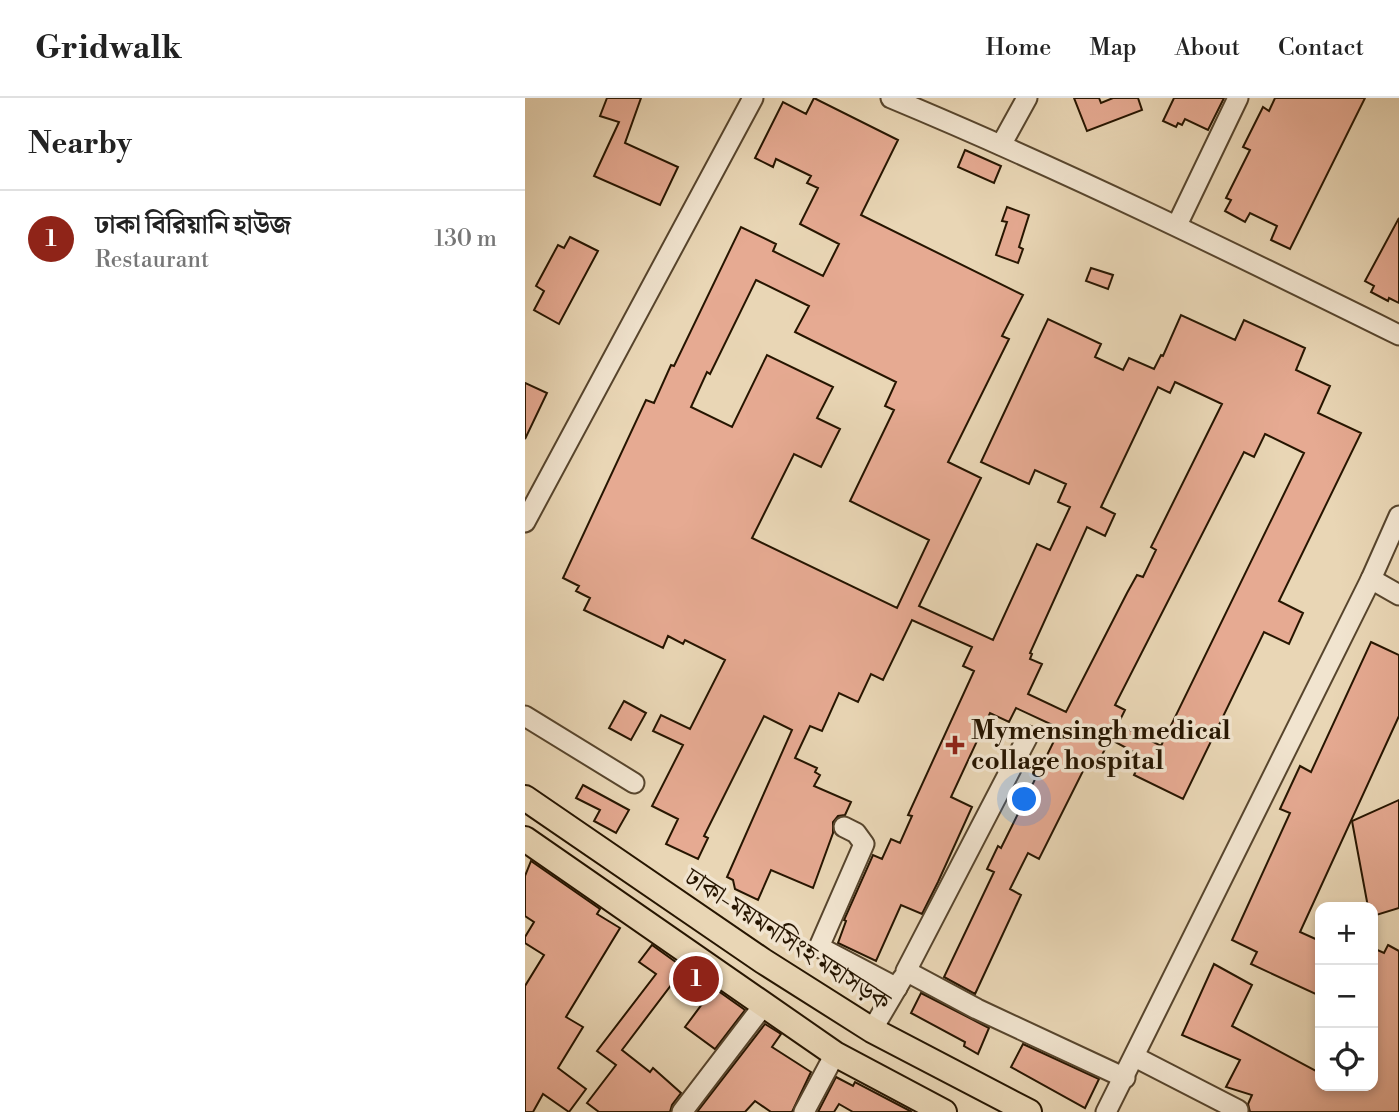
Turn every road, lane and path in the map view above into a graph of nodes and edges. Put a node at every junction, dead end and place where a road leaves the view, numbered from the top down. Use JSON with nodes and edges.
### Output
{"nodes":[{"id":1,"x":753,"y":98,"type":"edge"},
{"id":2,"x":891,"y":98,"type":"edge"},
{"id":3,"x":1027,"y":98,"type":"edge"},
{"id":4,"x":1238,"y":98,"type":"edge"},
{"id":5,"x":1001,"y":145,"type":"junction"},
{"id":6,"x":1177,"y":225,"type":"junction"},
{"id":7,"x":1399,"y":335,"type":"edge"},
{"id":8,"x":1399,"y":516,"type":"edge"},
{"id":9,"x":525,"y":522,"type":"edge"},
{"id":10,"x":1371,"y":579,"type":"junction"},
{"id":11,"x":1399,"y":595,"type":"edge"},
{"id":12,"x":525,"y":716,"type":"edge"},
{"id":13,"x":1028,"y":736,"type":"dead end"},
{"id":14,"x":634,"y":783,"type":"dead end"},
{"id":15,"x":525,"y":798,"type":"edge"},
{"id":16,"x":844,"y":827,"type":"dead end"},
{"id":17,"x":528,"y":848,"type":"edge"},
{"id":18,"x":901,"y":980,"type":"junction"},
{"id":19,"x":763,"y":1006,"type":"junction"},
{"id":20,"x":872,"y":1030,"type":"junction"},
{"id":21,"x":835,"y":1054,"type":"junction"},
{"id":22,"x":1135,"y":1057,"type":"junction"},
{"id":23,"x":1125,"y":1079,"type":"junction"},
{"id":24,"x":1238,"y":1110,"type":"dead end"},
{"id":25,"x":681,"y":1112,"type":"edge"},
{"id":26,"x":804,"y":1112,"type":"edge"},
{"id":27,"x":944,"y":1112,"type":"edge"},
{"id":28,"x":1029,"y":1112,"type":"edge"},
{"id":29,"x":1107,"y":1112,"type":"edge"}],
"edges":[{"from":1,"to":9,"type":"street"},
{"from":2,"to":5,"type":"street"},
{"from":3,"to":5,"type":"street"},
{"from":4,"to":6,"type":"street"},
{"from":5,"to":6,"type":"street"},
{"from":6,"to":7,"type":"street"},
{"from":8,"to":10,"type":"street"},
{"from":10,"to":11,"type":"street"},
{"from":10,"to":22,"type":"street"},
{"from":12,"to":14,"type":"street"},
{"from":13,"to":18,"type":"street"},
{"from":15,"to":20,"type":"main road","name":"ঢাকা-ময়মনসিংহ মহাসড়ক"},
{"from":16,"to":18,"type":"street"},
{"from":17,"to":19,"type":"main road"},
{"from":18,"to":20,"type":"street"},
{"from":18,"to":23,"type":"street"},
{"from":19,"to":21,"type":"main road"},
{"from":19,"to":25,"type":"street"},
{"from":20,"to":28,"type":"main road","name":"ঢাকা-ময়মনসিংহ মহাসড়ক"},
{"from":21,"to":26,"type":"street"},
{"from":21,"to":27,"type":"main road"},
{"from":22,"to":23,"type":"street"},
{"from":22,"to":24,"type":"street"},
{"from":23,"to":29,"type":"street"}]}
